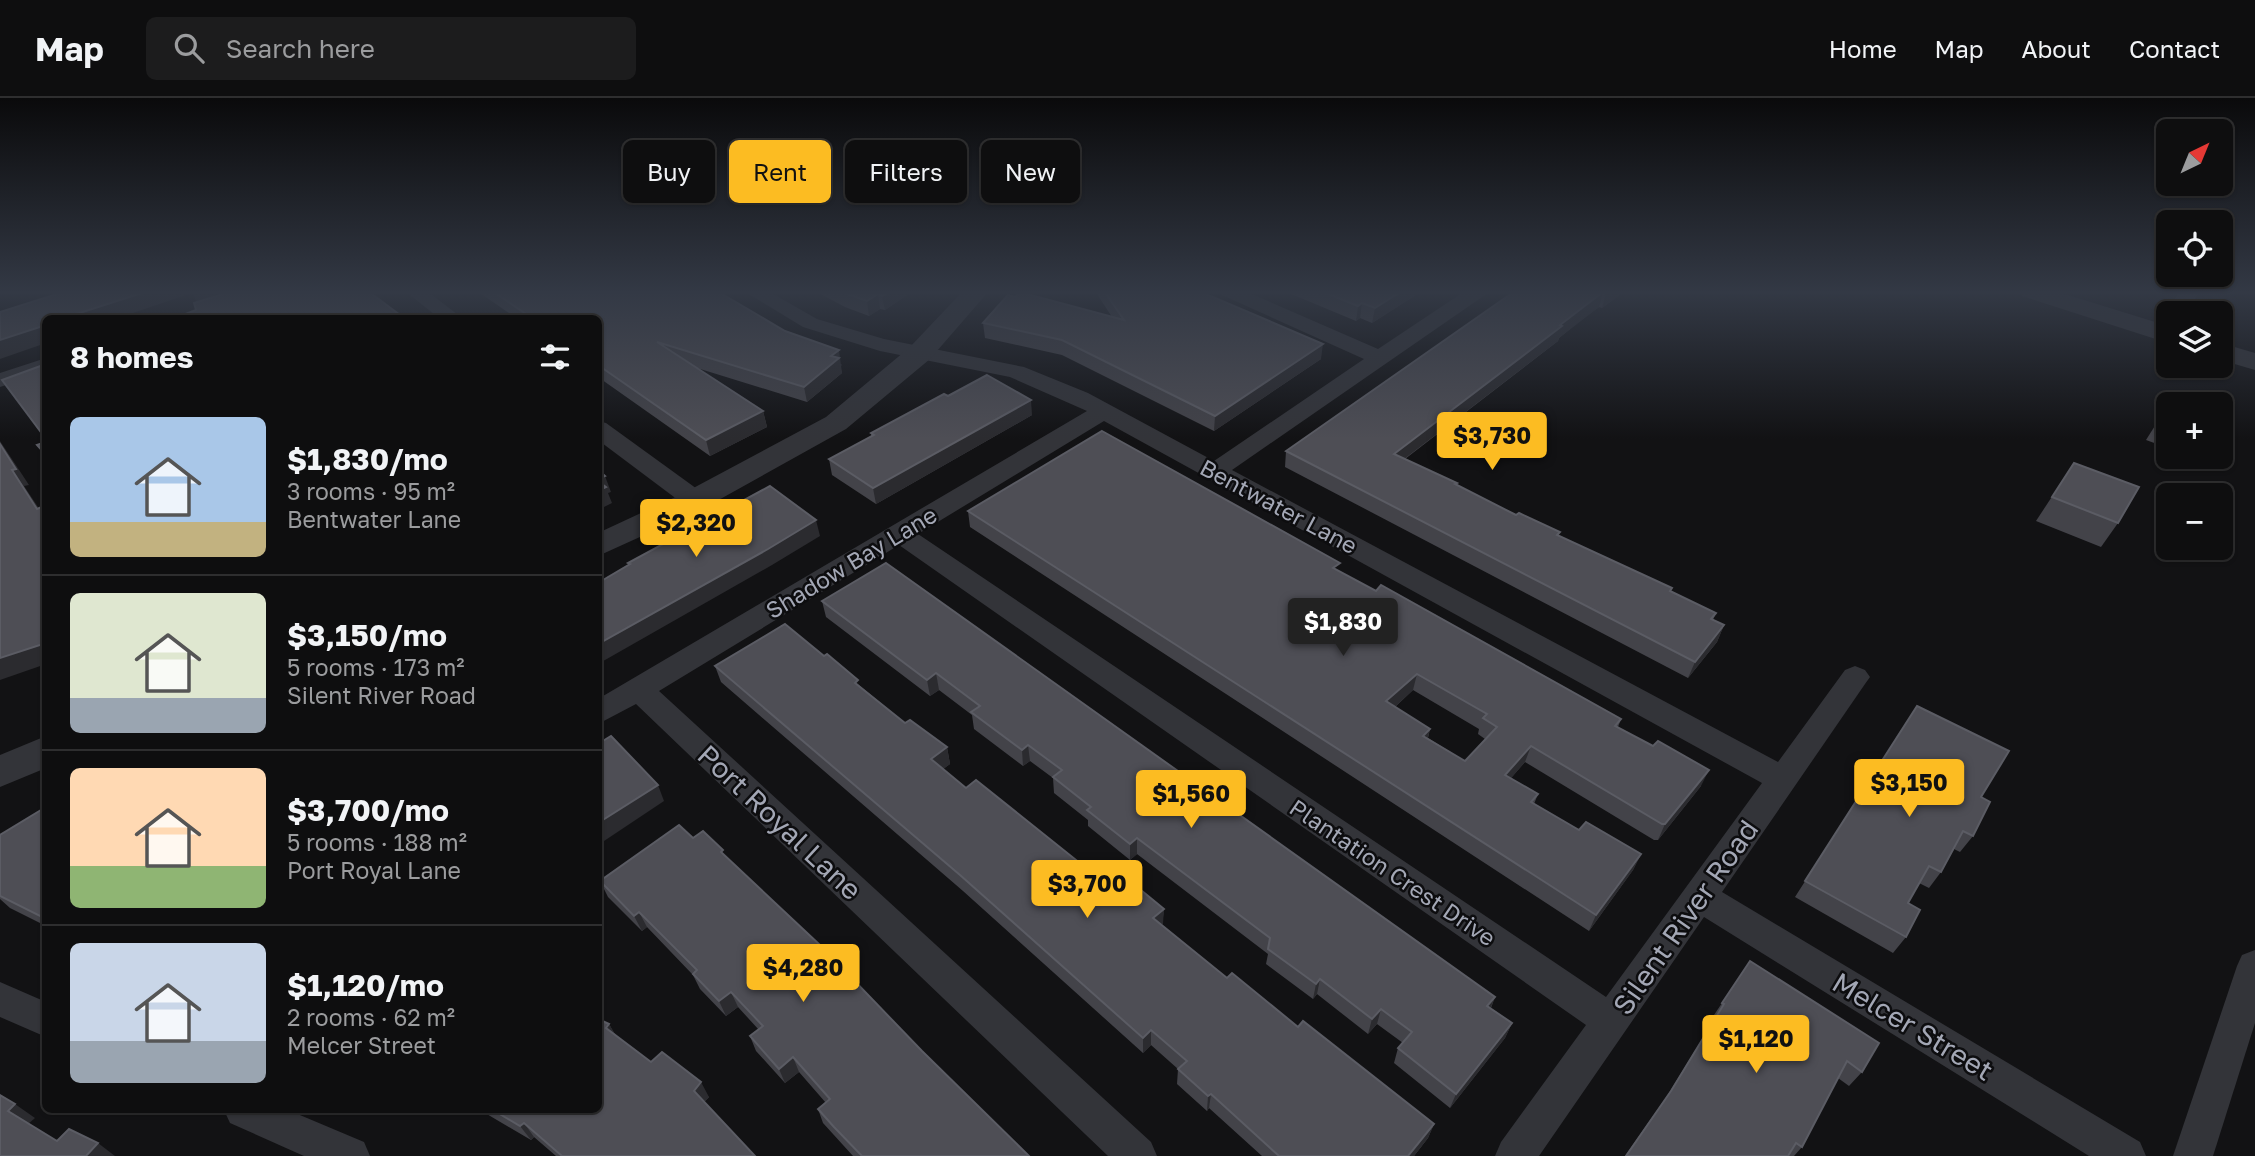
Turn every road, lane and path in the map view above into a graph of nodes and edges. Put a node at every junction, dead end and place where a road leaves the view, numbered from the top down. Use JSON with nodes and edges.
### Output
{"nodes":[{"id":1,"x":865,"y":340,"type":"edge"},
{"id":2,"x":931,"y":340,"type":"edge"},
{"id":3,"x":1341,"y":340,"type":"edge"},
{"id":4,"x":1405,"y":340,"type":"edge"},
{"id":5,"x":920,"y":353,"type":"junction"},
{"id":6,"x":2233,"y":355,"type":"edge"},
{"id":7,"x":1380,"y":358,"type":"junction"},
{"id":8,"x":2255,"y":362,"type":"edge"},
{"id":9,"x":42,"y":365,"type":"edge"},
{"id":10,"x":0,"y":380,"type":"edge"},
{"id":11,"x":1104,"y":411,"type":"junction"},
{"id":12,"x":602,"y":431,"type":"edge"},
{"id":13,"x":1215,"y":471,"type":"junction"},
{"id":14,"x":695,"y":500,"type":"junction"},
{"id":15,"x":899,"y":533,"type":"junction"},
{"id":16,"x":602,"y":544,"type":"edge"},
{"id":17,"x":1855,"y":677,"type":"dead end"},
{"id":18,"x":638,"y":689,"type":"junction"},
{"id":19,"x":602,"y":711,"type":"edge"},
{"id":20,"x":42,"y":745,"type":"edge"},
{"id":21,"x":0,"y":753,"type":"edge"},
{"id":22,"x":42,"y":753,"type":"edge"},
{"id":23,"x":0,"y":772,"type":"edge"},
{"id":24,"x":1783,"y":779,"type":"junction"},
{"id":25,"x":1699,"y":896,"type":"junction"},
{"id":26,"x":2255,"y":966,"type":"edge"},
{"id":27,"x":0,"y":999,"type":"edge"},
{"id":28,"x":42,"y":1018,"type":"edge"},
{"id":29,"x":1611,"y":1021,"type":"junction"},
{"id":30,"x":251,"y":1113,"type":"edge"},
{"id":31,"x":350,"y":1156,"type":"edge"},
{"id":32,"x":1137,"y":1156,"type":"edge"},
{"id":33,"x":1514,"y":1156,"type":"edge"},
{"id":34,"x":2126,"y":1156,"type":"edge"},
{"id":35,"x":2193,"y":1156,"type":"edge"}],
"edges":[{"from":1,"to":5,"type":"street","name":"Bentwater Lane"},
{"from":2,"to":5,"type":"street"},
{"from":3,"to":7,"type":"street"},
{"from":4,"to":7,"type":"street"},
{"from":5,"to":11,"type":"street","name":"Bentwater Lane"},
{"from":5,"to":14,"type":"street"},
{"from":6,"to":8,"type":"street"},
{"from":7,"to":13,"type":"street"},
{"from":9,"to":10,"type":"street"},
{"from":11,"to":13,"type":"street","name":"Bentwater Lane"},
{"from":11,"to":15,"type":"street","name":"Shadow Bay Lane"},
{"from":12,"to":14,"type":"street"},
{"from":13,"to":24,"type":"street","name":"Bentwater Lane"},
{"from":14,"to":16,"type":"street"},
{"from":15,"to":18,"type":"street","name":"Shadow Bay Lane"},
{"from":15,"to":29,"type":"street","name":"Plantation Crest Drive"},
{"from":17,"to":24,"type":"street","name":"Silent River Road"},
{"from":18,"to":19,"type":"street","name":"Shadow Bay Lane"},
{"from":18,"to":32,"type":"street","name":"Port Royal Lane"},
{"from":20,"to":21,"type":"street"},
{"from":22,"to":23,"type":"street"},
{"from":24,"to":25,"type":"street","name":"Silent River Road"},
{"from":25,"to":29,"type":"street","name":"Silent River Road"},
{"from":25,"to":34,"type":"street","name":"Melcer Street"},
{"from":26,"to":35,"type":"street"},
{"from":27,"to":28,"type":"street"},
{"from":29,"to":33,"type":"street","name":"Silent River Road"},
{"from":30,"to":31,"type":"street"}]}
